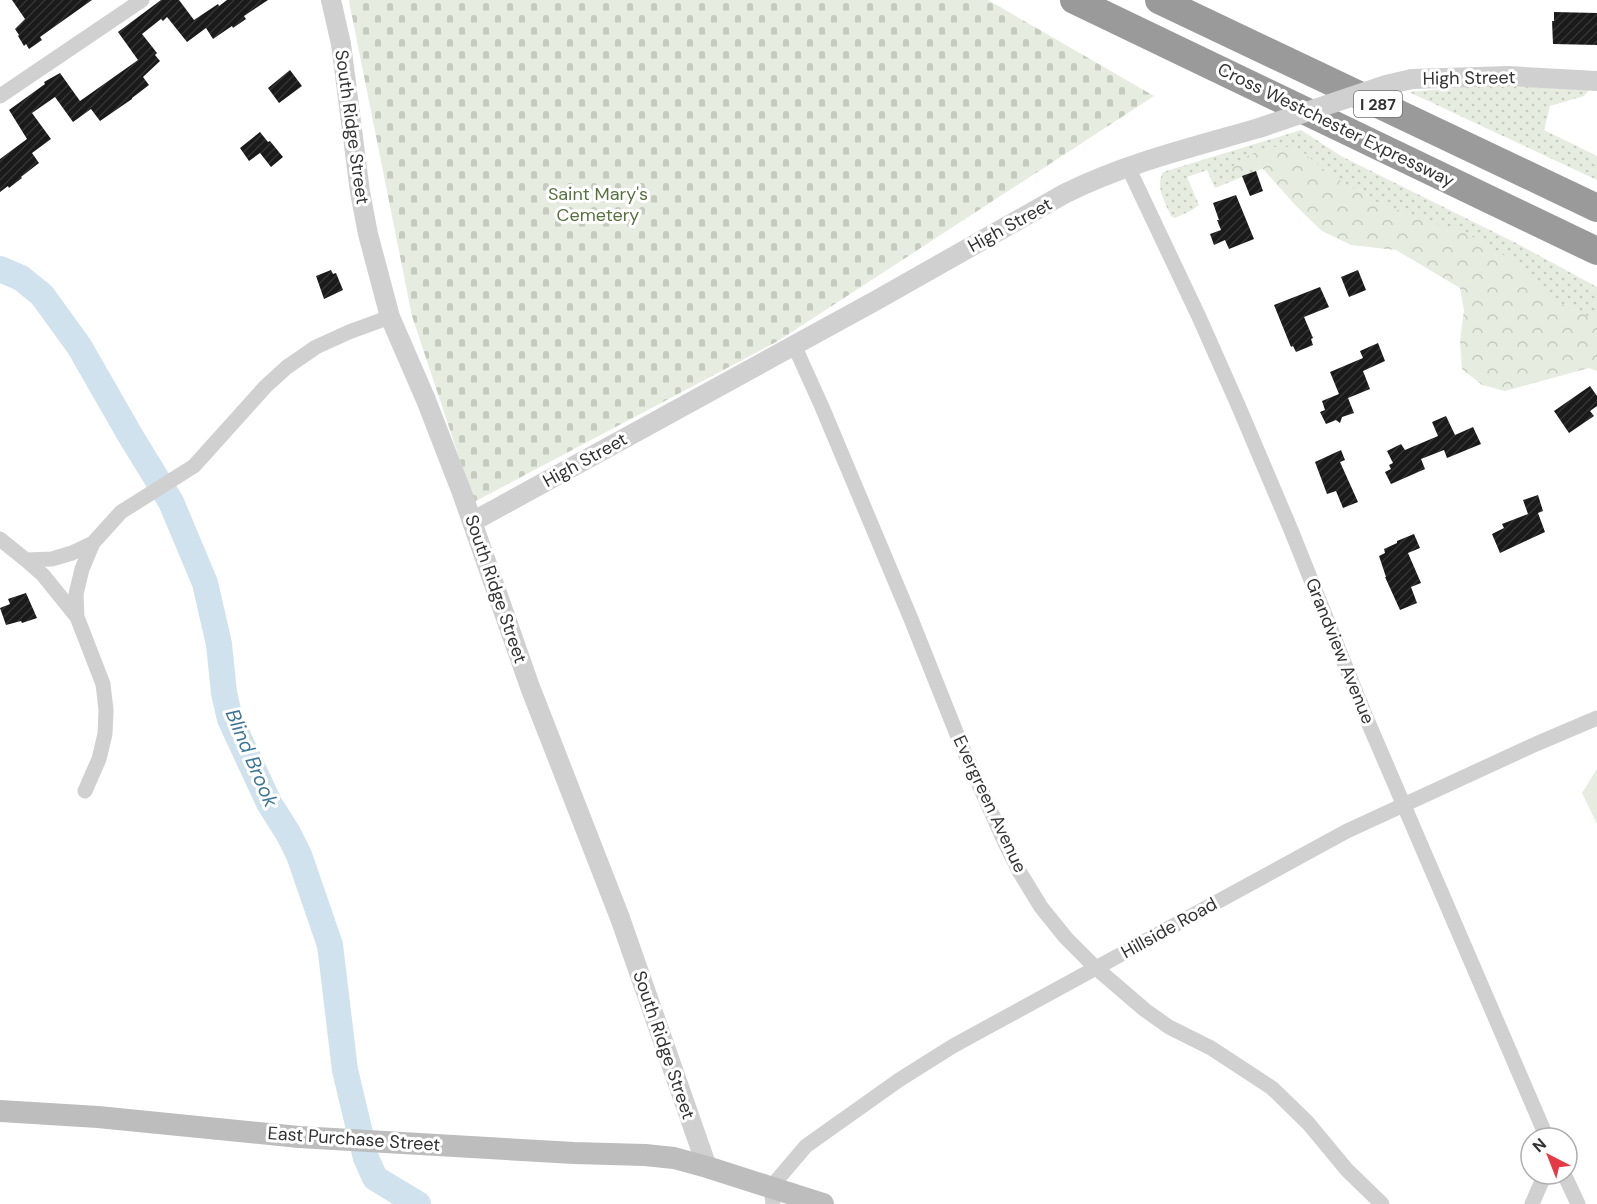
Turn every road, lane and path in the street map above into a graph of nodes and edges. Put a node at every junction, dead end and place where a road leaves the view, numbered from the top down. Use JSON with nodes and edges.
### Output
{"nodes":[{"id":1,"x":142,"y":0,"type":"edge"},
{"id":2,"x":331,"y":0,"type":"edge"},
{"id":3,"x":1074,"y":0,"type":"edge"},
{"id":4,"x":1159,"y":0,"type":"edge"},
{"id":5,"x":1597,"y":81,"type":"edge"},
{"id":6,"x":0,"y":96,"type":"edge"},
{"id":7,"x":1128,"y":167,"type":"junction"},
{"id":8,"x":1449,"y":180,"type":"junction"},
{"id":9,"x":1597,"y":208,"type":"edge"},
{"id":10,"x":1597,"y":251,"type":"edge"},
{"id":11,"x":1597,"y":271,"type":"edge"},
{"id":12,"x":390,"y":317,"type":"junction"},
{"id":13,"x":794,"y":345,"type":"junction"},
{"id":14,"x":472,"y":522,"type":"junction"},
{"id":15,"x":0,"y":539,"type":"edge"},
{"id":16,"x":93,"y":543,"type":"junction"},
{"id":17,"x":26,"y":560,"type":"junction"},
{"id":18,"x":76,"y":617,"type":"junction"},
{"id":19,"x":1597,"y":718,"type":"edge"},
{"id":20,"x":86,"y":791,"type":"dead end"},
{"id":21,"x":1403,"y":805,"type":"junction"},
{"id":22,"x":1096,"y":968,"type":"junction"},
{"id":23,"x":0,"y":1111,"type":"edge"},
{"id":24,"x":1542,"y":1126,"type":"edge"},
{"id":25,"x":707,"y":1167,"type":"junction"},
{"id":26,"x":1540,"y":1186,"type":"edge"},
{"id":27,"x":1570,"y":1186,"type":"edge"},
{"id":28,"x":772,"y":1196,"type":"edge"},
{"id":29,"x":823,"y":1204,"type":"edge"},
{"id":30,"x":1382,"y":1204,"type":"edge"},
{"id":31,"x":1532,"y":1204,"type":"edge"},
{"id":32,"x":1578,"y":1204,"type":"edge"}],
"edges":[{"from":1,"to":6,"type":"street"},
{"from":2,"to":12,"type":"street","name":"South Ridge Street"},
{"from":3,"to":8,"type":"highway","name":"Cross Westchester Expressway","number":"I 287"},
{"from":4,"to":9,"type":"highway","name":"Cross Westchester Expressway","number":"I 287"},
{"from":5,"to":7,"type":"street","name":"High Street","bridge":true},
{"from":7,"to":13,"type":"street","name":"High Street"},
{"from":7,"to":21,"type":"street","name":"Grandview Avenue"},
{"from":8,"to":10,"type":"highway","name":"Cross Westchester Expressway","number":"I 287"},
{"from":8,"to":11,"type":"highway"},
{"from":12,"to":14,"type":"street","name":"South Ridge Street"},
{"from":12,"to":16,"type":"street"},
{"from":13,"to":14,"type":"street","name":"High Street"},
{"from":13,"to":22,"type":"street","name":"Evergreen Avenue"},
{"from":14,"to":25,"type":"street","name":"South Ridge Street"},
{"from":15,"to":17,"type":"street"},
{"from":16,"to":17,"type":"street"},
{"from":16,"to":18,"type":"street"},
{"from":17,"to":18,"type":"street"},
{"from":18,"to":20,"type":"street"},
{"from":19,"to":21,"type":"street","name":"Hillside Road"},
{"from":21,"to":22,"type":"street","name":"Hillside Road"},
{"from":21,"to":24,"type":"street","name":"Grandview Avenue"},
{"from":22,"to":28,"type":"street","name":"Hillside Road"},
{"from":22,"to":30,"type":"street","name":"Evergreen Avenue"},
{"from":23,"to":25,"type":"main road","name":"East Purchase Street"},
{"from":25,"to":28,"type":"main road","name":"East Purchase Street"},
{"from":26,"to":31,"type":"street"},
{"from":27,"to":32,"type":"street"},
{"from":28,"to":29,"type":"main road"}]}
